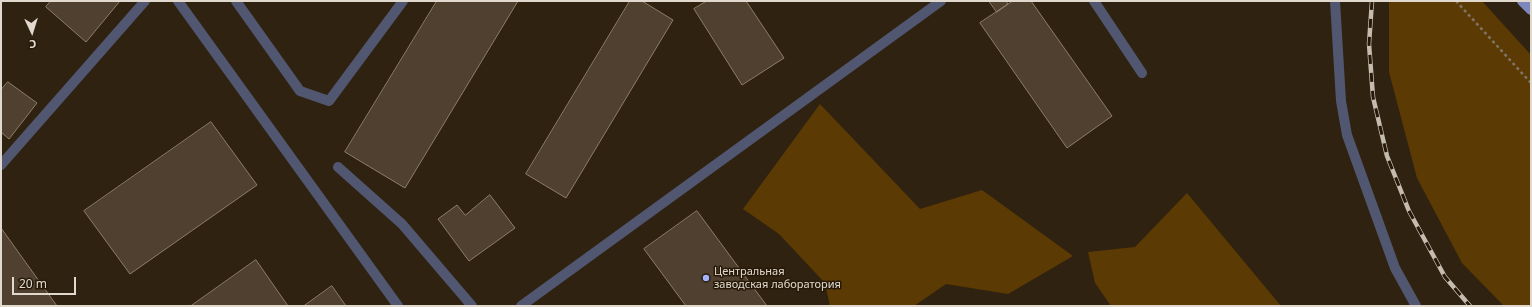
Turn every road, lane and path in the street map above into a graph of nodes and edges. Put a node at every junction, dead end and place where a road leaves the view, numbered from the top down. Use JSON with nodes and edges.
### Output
{"nodes":[{"id":1,"x":145,"y":1,"type":"edge"},
{"id":2,"x":178,"y":1,"type":"edge"},
{"id":3,"x":236,"y":1,"type":"edge"},
{"id":4,"x":403,"y":1,"type":"edge"},
{"id":5,"x":941,"y":1,"type":"edge"},
{"id":6,"x":1094,"y":1,"type":"edge"},
{"id":7,"x":1335,"y":1,"type":"edge"},
{"id":8,"x":1456,"y":1,"type":"edge"},
{"id":9,"x":1522,"y":1,"type":"edge"},
{"id":10,"x":1531,"y":10,"type":"edge"},
{"id":11,"x":1142,"y":73,"type":"dead end"},
{"id":12,"x":1531,"y":83,"type":"edge"},
{"id":13,"x":1,"y":166,"type":"edge"},
{"id":14,"x":338,"y":167,"type":"dead end"},
{"id":15,"x":398,"y":306,"type":"edge"},
{"id":16,"x":472,"y":306,"type":"edge"},
{"id":17,"x":521,"y":306,"type":"edge"},
{"id":18,"x":1416,"y":306,"type":"edge"}],
"edges":[{"from":1,"to":13,"type":"lane"},
{"from":2,"to":15,"type":"lane"},
{"from":3,"to":4,"type":"lane"},
{"from":5,"to":17,"type":"lane"},
{"from":6,"to":11,"type":"lane"},
{"from":7,"to":18,"type":"lane"},
{"from":8,"to":12,"type":"path"},
{"from":9,"to":10,"type":"main road"},
{"from":14,"to":16,"type":"lane"}]}
